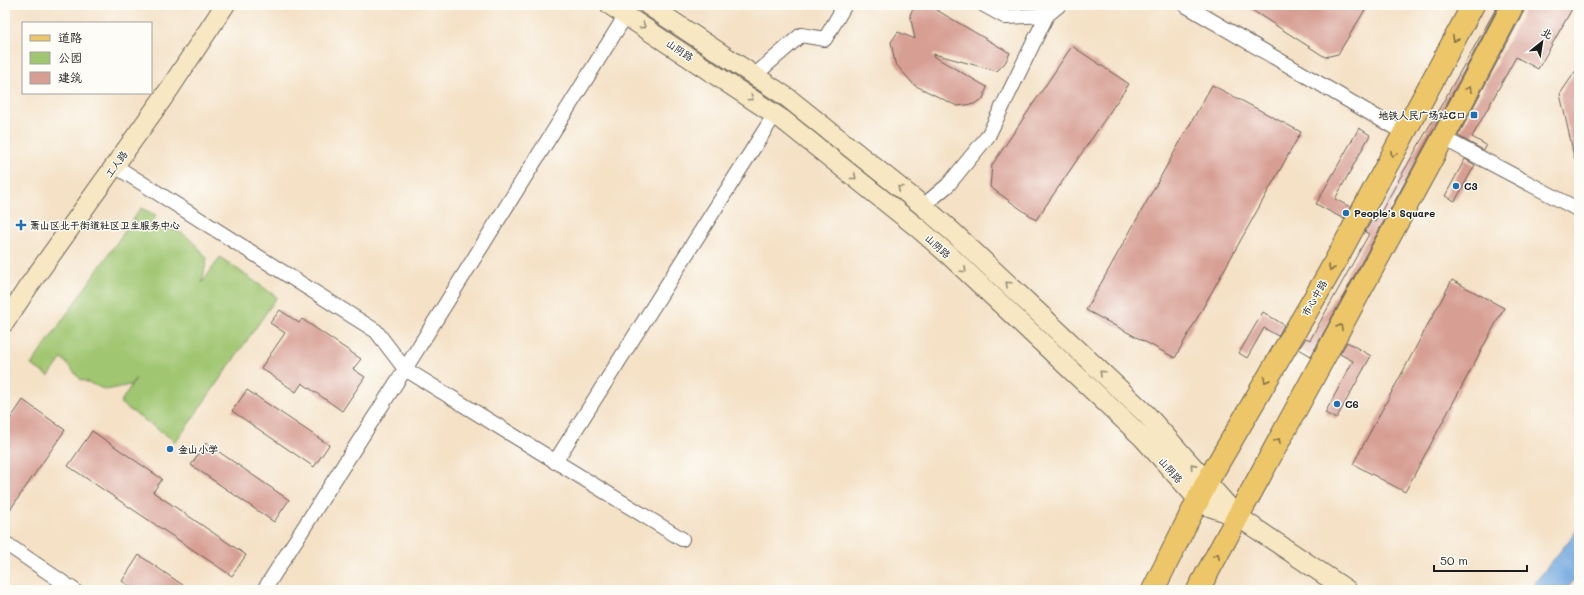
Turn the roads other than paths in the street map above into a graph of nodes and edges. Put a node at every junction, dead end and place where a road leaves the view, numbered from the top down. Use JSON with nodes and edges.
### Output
{"nodes":[{"id":1,"x":225,"y":5,"type":"edge"},
{"id":2,"x":610,"y":5,"type":"edge"},
{"id":3,"x":648,"y":5,"type":"edge"},
{"id":4,"x":845,"y":5,"type":"edge"},
{"id":5,"x":984,"y":5,"type":"edge"},
{"id":6,"x":1059,"y":5,"type":"edge"},
{"id":7,"x":1185,"y":5,"type":"edge"},
{"id":8,"x":1473,"y":5,"type":"edge"},
{"id":9,"x":1513,"y":5,"type":"edge"},
{"id":10,"x":626,"y":15,"type":"junction"},
{"id":11,"x":1047,"y":15,"type":"junction"},
{"id":12,"x":755,"y":75,"type":"junction"},
{"id":13,"x":775,"y":114,"type":"junction"},
{"id":14,"x":1404,"y":133,"type":"junction"},
{"id":15,"x":1443,"y":138,"type":"junction"},
{"id":16,"x":115,"y":166,"type":"junction"},
{"id":17,"x":923,"y":206,"type":"junction"},
{"id":18,"x":1579,"y":210,"type":"edge"},
{"id":19,"x":5,"y":322,"type":"edge"},
{"id":20,"x":404,"y":369,"type":"junction"},
{"id":21,"x":555,"y":462,"type":"junction"},
{"id":22,"x":1202,"y":491,"type":"junction"},
{"id":23,"x":1237,"y":516,"type":"junction"},
{"id":24,"x":682,"y":539,"type":"dead end"},
{"id":25,"x":5,"y":543,"type":"edge"},
{"id":26,"x":74,"y":590,"type":"edge"},
{"id":27,"x":264,"y":590,"type":"edge"},
{"id":28,"x":1153,"y":590,"type":"edge"},
{"id":29,"x":1198,"y":590,"type":"edge"},
{"id":30,"x":1347,"y":590,"type":"edge"}],
"edges":[{"from":1,"to":16,"type":"main road","name":"工人路"},
{"from":2,"to":10,"type":"main road","name":"山阴路"},
{"from":3,"to":12,"type":"main road","name":"山阴路"},
{"from":4,"to":12,"type":"street"},
{"from":5,"to":11,"type":"street"},
{"from":6,"to":11,"type":"street"},
{"from":7,"to":14,"type":"street"},
{"from":8,"to":14,"type":"main road","name":"市心中路","one_way":true},
{"from":15,"to":9,"type":"main road","one_way":true},
{"from":10,"to":13,"type":"main road","name":"山阴路","one_way":true},
{"from":10,"to":20,"type":"street"},
{"from":11,"to":17,"type":"street"},
{"from":17,"to":12,"type":"main road","name":"山阴路","one_way":true},
{"from":13,"to":21,"type":"street"},
{"from":13,"to":22,"type":"main road","name":"山阴路","one_way":true},
{"from":14,"to":22,"type":"main road","name":"市心中路","one_way":true},
{"from":15,"to":18,"type":"street"},
{"from":23,"to":15,"type":"main road","one_way":true},
{"from":16,"to":19,"type":"main road","name":"工人路"},
{"from":16,"to":20,"type":"street"},
{"from":22,"to":17,"type":"main road","name":"山阴路","one_way":true},
{"from":20,"to":21,"type":"street"},
{"from":20,"to":27,"type":"street"},
{"from":21,"to":24,"type":"street"},
{"from":22,"to":23,"type":"main road","name":"山阴路"},
{"from":22,"to":28,"type":"main road","name":"市心中路"},
{"from":29,"to":23,"type":"main road","one_way":true},
{"from":23,"to":30,"type":"main road","name":"山阴路"},
{"from":25,"to":26,"type":"street"}]}
